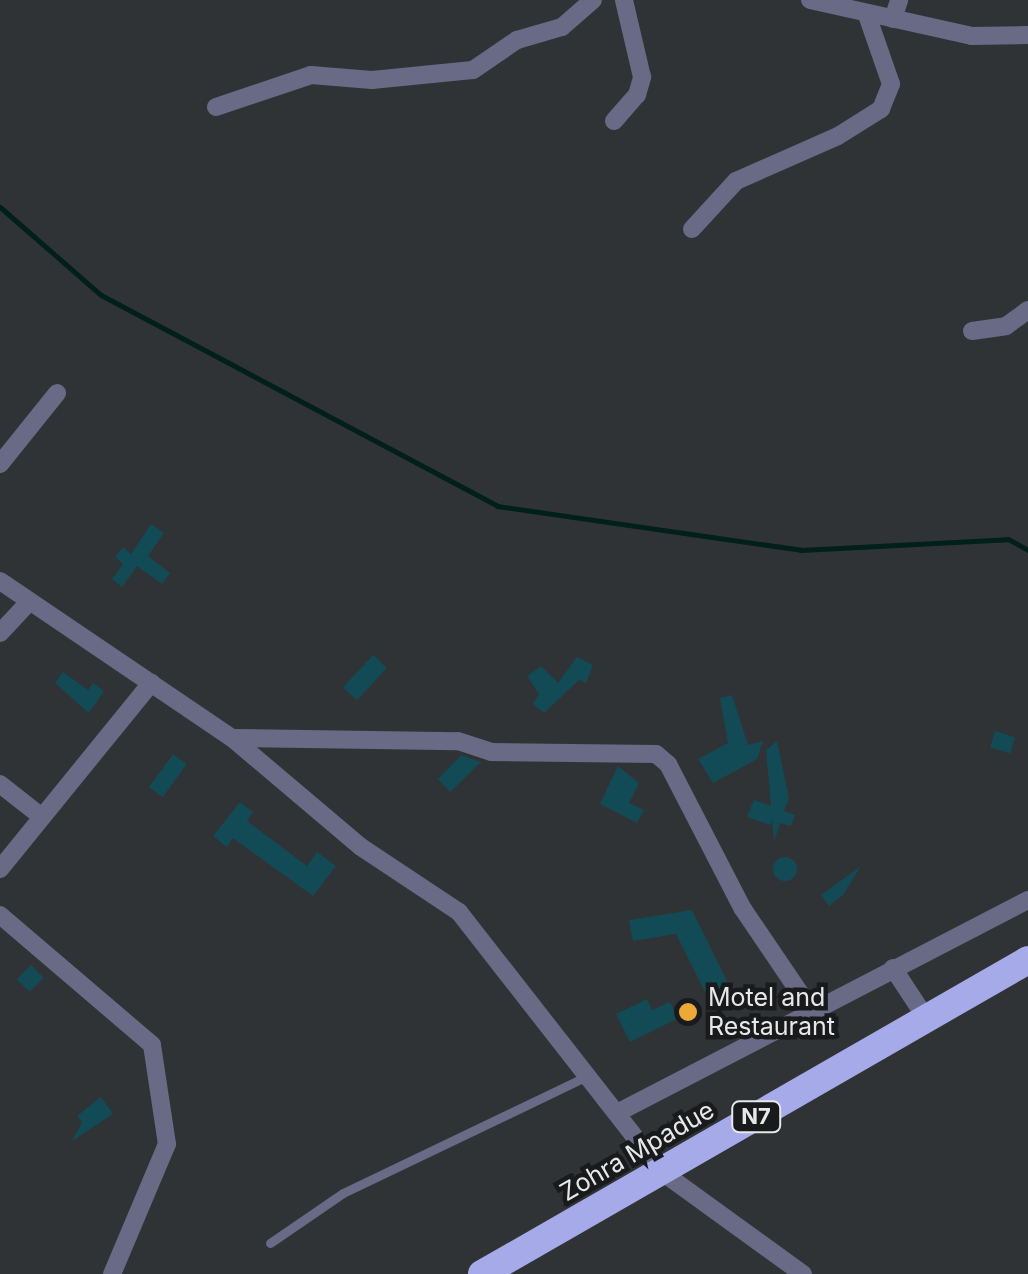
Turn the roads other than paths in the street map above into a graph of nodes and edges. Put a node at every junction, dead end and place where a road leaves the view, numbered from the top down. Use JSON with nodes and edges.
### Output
{"nodes":[{"id":1,"x":592,"y":0,"type":"edge"},
{"id":2,"x":624,"y":0,"type":"edge"},
{"id":3,"x":810,"y":0,"type":"edge"},
{"id":4,"x":900,"y":0,"type":"edge"},
{"id":5,"x":868,"y":16,"type":"junction"},
{"id":6,"x":893,"y":19,"type":"junction"},
{"id":7,"x":1028,"y":35,"type":"edge"},
{"id":8,"x":216,"y":107,"type":"dead end"},
{"id":9,"x":614,"y":121,"type":"dead end"},
{"id":10,"x":692,"y":230,"type":"dead end"},
{"id":11,"x":1028,"y":310,"type":"edge"},
{"id":12,"x":972,"y":331,"type":"dead end"},
{"id":13,"x":57,"y":393,"type":"dead end"},
{"id":14,"x":0,"y":464,"type":"edge"},
{"id":15,"x":0,"y":581,"type":"edge"},
{"id":16,"x":29,"y":602,"type":"junction"},
{"id":17,"x":0,"y":632,"type":"edge"},
{"id":18,"x":151,"y":684,"type":"junction"},
{"id":19,"x":232,"y":738,"type":"junction"},
{"id":20,"x":0,"y":784,"type":"edge"},
{"id":21,"x":42,"y":817,"type":"junction"},
{"id":22,"x":0,"y":870,"type":"edge"},
{"id":23,"x":1028,"y":900,"type":"edge"},
{"id":24,"x":0,"y":914,"type":"edge"},
{"id":25,"x":1028,"y":960,"type":"edge"},
{"id":26,"x":893,"y":968,"type":"junction"},
{"id":27,"x":812,"y":1010,"type":"junction"},
{"id":28,"x":926,"y":1018,"type":"junction"},
{"id":29,"x":589,"y":1076,"type":"junction"},
{"id":30,"x":618,"y":1113,"type":"junction"},
{"id":31,"x":662,"y":1172,"type":"junction"},
{"id":32,"x":270,"y":1243,"type":"dead end"},
{"id":33,"x":112,"y":1274,"type":"edge"},
{"id":34,"x":482,"y":1274,"type":"edge"},
{"id":35,"x":803,"y":1274,"type":"edge"}],
"edges":[{"from":1,"to":8,"type":"street"},
{"from":2,"to":9,"type":"street"},
{"from":3,"to":5,"type":"street"},
{"from":4,"to":6,"type":"street"},
{"from":5,"to":6,"type":"street"},
{"from":5,"to":10,"type":"street"},
{"from":6,"to":7,"type":"street"},
{"from":11,"to":12,"type":"street"},
{"from":13,"to":14,"type":"street"},
{"from":15,"to":16,"type":"street"},
{"from":16,"to":17,"type":"street"},
{"from":16,"to":18,"type":"street"},
{"from":18,"to":19,"type":"street"},
{"from":18,"to":21,"type":"street"},
{"from":19,"to":27,"type":"street"},
{"from":19,"to":29,"type":"street"},
{"from":20,"to":21,"type":"street"},
{"from":21,"to":22,"type":"street"},
{"from":23,"to":26,"type":"street"},
{"from":24,"to":33,"type":"street"},
{"from":25,"to":28,"type":"highway","name":"Zohra Mpadue","number":"N7"},
{"from":26,"to":27,"type":"street"},
{"from":26,"to":28,"type":"street"},
{"from":27,"to":30,"type":"street"},
{"from":28,"to":31,"type":"highway","name":"Zohra Mpadue","number":"N7"},
{"from":29,"to":30,"type":"street"},
{"from":29,"to":32,"type":"lane"},
{"from":30,"to":31,"type":"street"},
{"from":31,"to":34,"type":"highway","name":"Zohra Mpadue","number":"N7"},
{"from":31,"to":35,"type":"street"}]}
